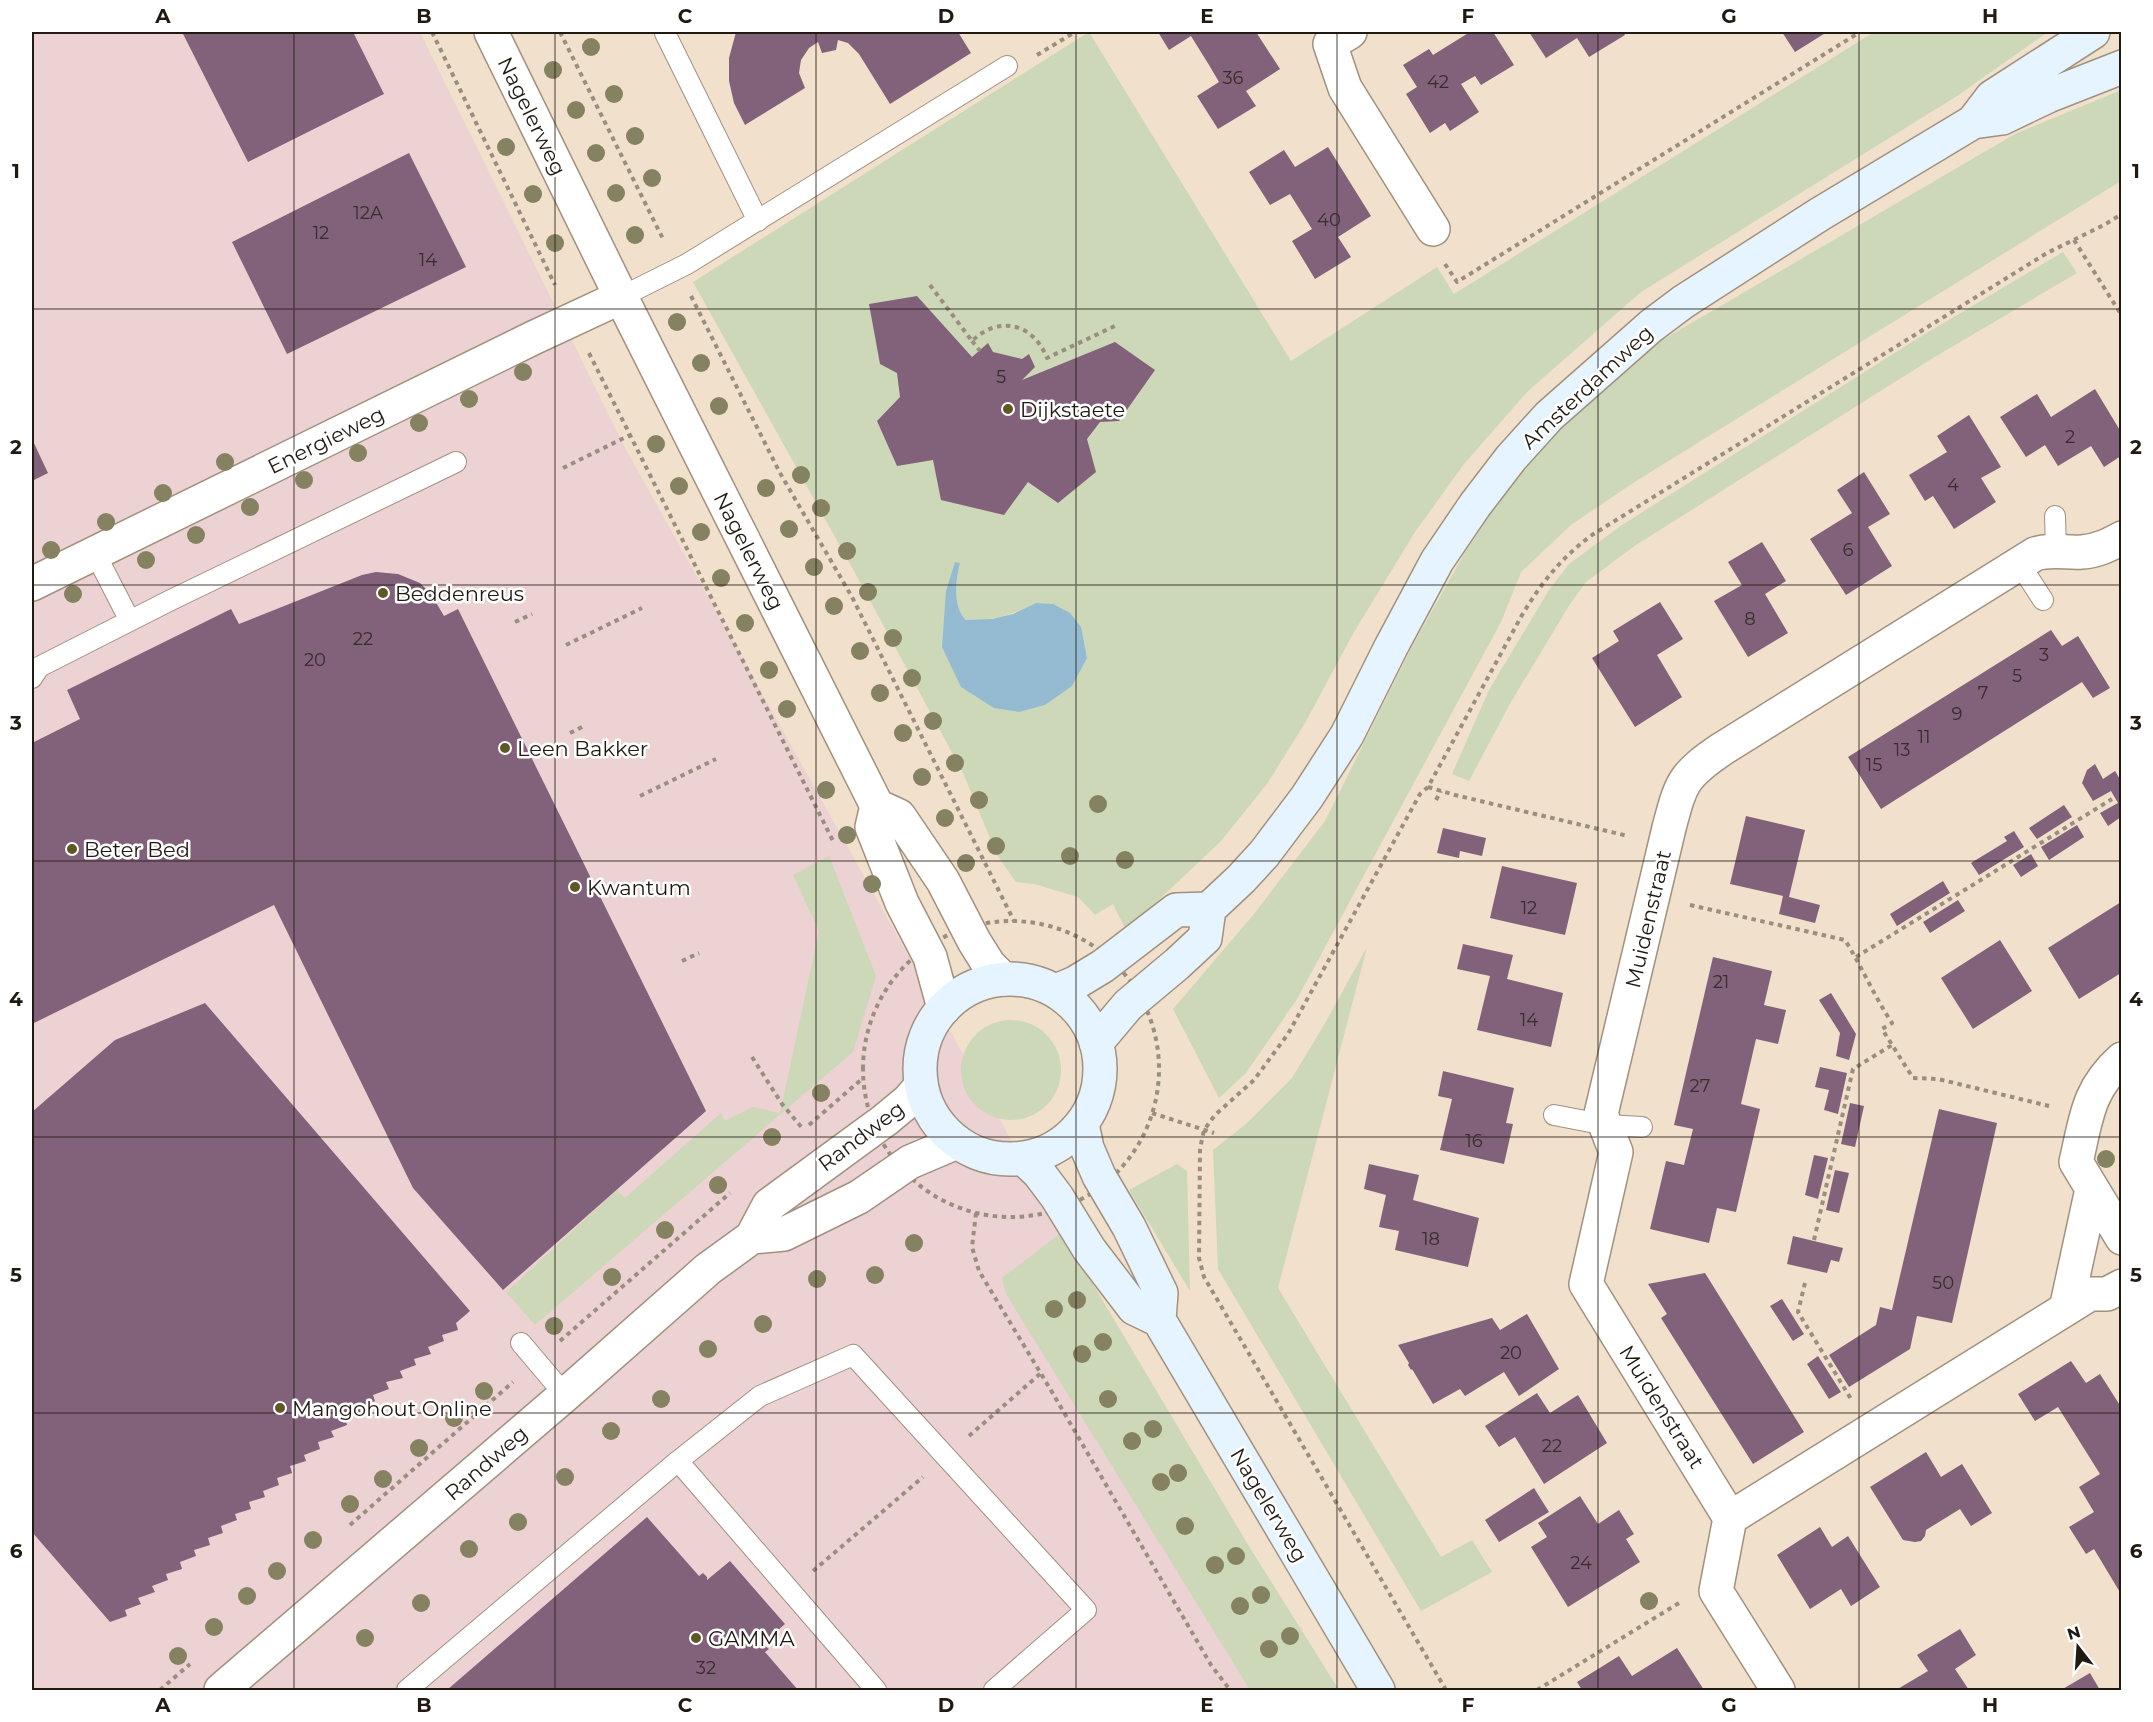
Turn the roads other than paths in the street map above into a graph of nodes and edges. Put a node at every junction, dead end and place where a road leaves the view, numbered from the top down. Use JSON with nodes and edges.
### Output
{"nodes":[{"id":1,"x":491,"y":32,"type":"edge"},
{"id":2,"x":2093,"y":32,"type":"edge"},
{"id":3,"x":665,"y":33,"type":"dead end"},
{"id":4,"x":1334,"y":36,"type":"edge"},
{"id":5,"x":1006,"y":66,"type":"dead end"},
{"id":6,"x":2121,"y":68,"type":"edge"},
{"id":7,"x":1973,"y":122,"type":"junction"},
{"id":8,"x":758,"y":221,"type":"junction"},
{"id":9,"x":1437,"y":243,"type":"road end"},
{"id":10,"x":621,"y":297,"type":"junction"},
{"id":11,"x":456,"y":462,"type":"dead end"},
{"id":12,"x":2055,"y":516,"type":"dead end"},
{"id":13,"x":2121,"y":538,"type":"edge"},
{"id":14,"x":2056,"y":551,"type":"junction"},
{"id":15,"x":95,"y":553,"type":"junction"},
{"id":16,"x":2019,"y":563,"type":"junction"},
{"id":17,"x":32,"y":585,"type":"edge"},
{"id":18,"x":2043,"y":600,"type":"dead end"},
{"id":19,"x":130,"y":621,"type":"junction"},
{"id":20,"x":32,"y":678,"type":"edge"},
{"id":21,"x":877,"y":806,"type":"junction"},
{"id":22,"x":1209,"y":909,"type":"junction"},
{"id":23,"x":1003,"y":979,"type":"junction"},
{"id":24,"x":1056,"y":991,"type":"junction"},
{"id":25,"x":944,"y":1008,"type":"junction"},
{"id":26,"x":1096,"y":1042,"type":"junction"},
{"id":27,"x":2121,"y":1059,"type":"edge"},
{"id":28,"x":921,"y":1086,"type":"junction"},
{"id":29,"x":1554,"y":1115,"type":"dead end"},
{"id":30,"x":1082,"y":1124,"type":"junction"},
{"id":31,"x":1606,"y":1125,"type":"junction"},
{"id":32,"x":1642,"y":1127,"type":"dead end"},
{"id":33,"x":957,"y":1142,"type":"junction"},
{"id":34,"x":1023,"y":1158,"type":"junction"},
{"id":35,"x":2092,"y":1189,"type":"junction"},
{"id":36,"x":752,"y":1237,"type":"junction"},
{"id":37,"x":2121,"y":1238,"type":"edge"},
{"id":38,"x":2121,"y":1286,"type":"edge"},
{"id":39,"x":2066,"y":1309,"type":"junction"},
{"id":40,"x":1159,"y":1320,"type":"junction"},
{"id":41,"x":521,"y":1343,"type":"dead end"},
{"id":42,"x":565,"y":1395,"type":"junction"},
{"id":43,"x":678,"y":1461,"type":"junction"},
{"id":44,"x":1731,"y":1518,"type":"junction"},
{"id":45,"x":221,"y":1690,"type":"edge"},
{"id":46,"x":407,"y":1690,"type":"edge"},
{"id":47,"x":876,"y":1690,"type":"edge"},
{"id":48,"x":994,"y":1690,"type":"edge"},
{"id":49,"x":1378,"y":1690,"type":"edge"},
{"id":50,"x":1778,"y":1690,"type":"edge"}],
"edges":[{"from":1,"to":10,"type":"street","name":"Nagelerweg"},
{"from":2,"to":7,"type":"main road","name":"Amsterdamweg"},
{"from":3,"to":8,"type":"lane"},
{"from":4,"to":9,"type":"street"},
{"from":5,"to":8,"type":"lane"},
{"from":6,"to":7,"type":"main road","name":"Amsterdamweg"},
{"from":7,"to":22,"type":"main road","name":"Amsterdamweg"},
{"from":8,"to":10,"type":"lane"},
{"from":10,"to":15,"type":"street","name":"Energieweg"},
{"from":10,"to":21,"type":"street","name":"Nagelerweg"},
{"from":11,"to":19,"type":"lane"},
{"from":12,"to":14,"type":"lane"},
{"from":13,"to":14,"type":"street","name":"Muidenstraat"},
{"from":14,"to":16,"type":"street","name":"Muidenstraat"},
{"from":15,"to":17,"type":"street","name":"Energieweg"},
{"from":15,"to":19,"type":"lane"},
{"from":16,"to":18,"type":"lane"},
{"from":16,"to":31,"type":"street","name":"Muidenstraat"},
{"from":19,"to":20,"type":"lane"},
{"from":21,"to":23,"type":"street"},
{"from":21,"to":25,"type":"street"},
{"from":22,"to":24,"type":"main road"},
{"from":22,"to":26,"type":"main road"},
{"from":23,"to":24,"type":"main road"},
{"from":23,"to":25,"type":"main road"},
{"from":24,"to":26,"type":"main road"},
{"from":25,"to":28,"type":"main road"},
{"from":26,"to":30,"type":"main road"},
{"from":27,"to":35,"type":"street"},
{"from":28,"to":33,"type":"main road"},
{"from":28,"to":36,"type":"street","name":"Randweg"},
{"from":29,"to":31,"type":"lane"},
{"from":30,"to":34,"type":"main road"},
{"from":30,"to":40,"type":"main road"},
{"from":31,"to":32,"type":"lane"},
{"from":31,"to":44,"type":"street","name":"Muidenstraat"},
{"from":33,"to":34,"type":"main road"},
{"from":33,"to":36,"type":"street"},
{"from":34,"to":40,"type":"main road"},
{"from":35,"to":37,"type":"street"},
{"from":35,"to":39,"type":"street"},
{"from":36,"to":42,"type":"street","name":"Randweg"},
{"from":38,"to":39,"type":"street"},
{"from":39,"to":44,"type":"street"},
{"from":40,"to":49,"type":"main road","name":"Nagelerweg"},
{"from":41,"to":42,"type":"lane"},
{"from":42,"to":45,"type":"street","name":"Randweg"},
{"from":43,"to":46,"type":"lane"},
{"from":43,"to":47,"type":"lane"},
{"from":43,"to":48,"type":"lane"},
{"from":44,"to":50,"type":"street"}]}
